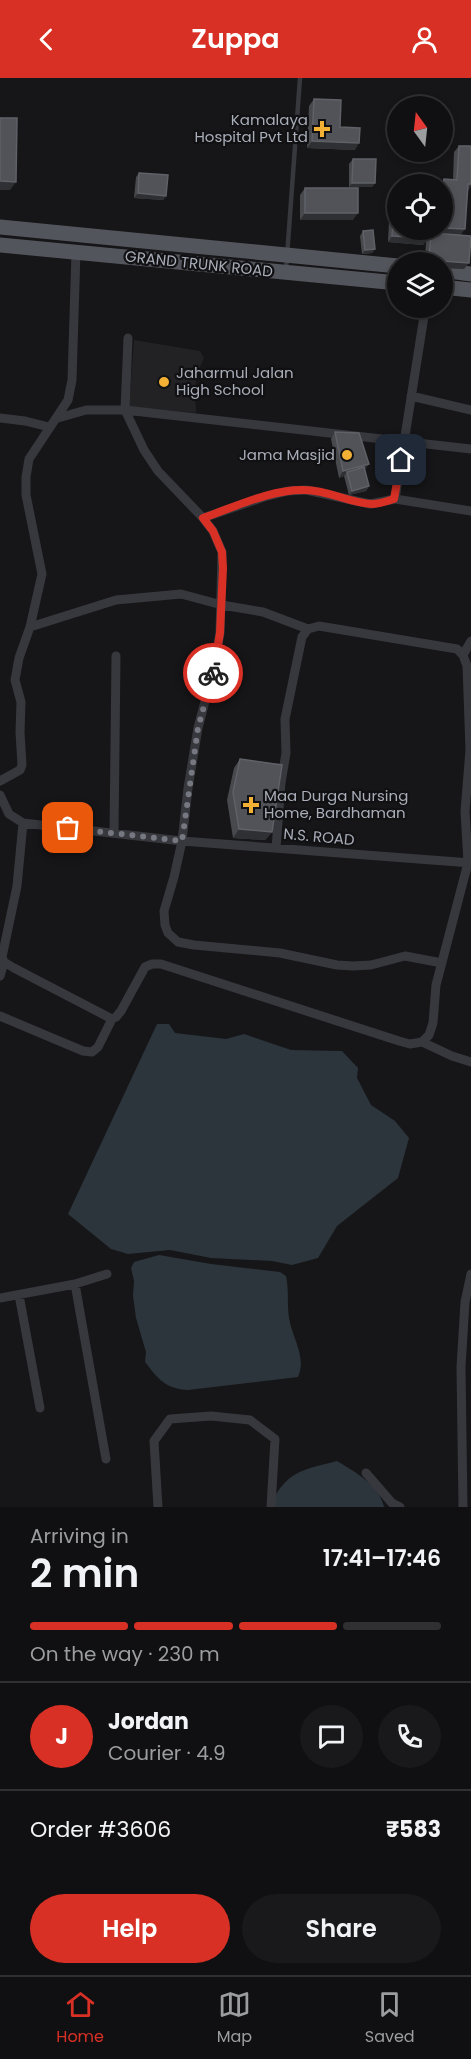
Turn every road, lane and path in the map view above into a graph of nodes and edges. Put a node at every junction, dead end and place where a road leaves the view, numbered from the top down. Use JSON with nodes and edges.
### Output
{"nodes":[{"id":1,"x":300,"y":78,"type":"edge"},
{"id":2,"x":0,"y":227,"type":"edge"},
{"id":3,"x":0,"y":245,"type":"edge"},
{"id":4,"x":76,"y":252,"type":"junction"},
{"id":5,"x":287,"y":254,"type":"junction"},
{"id":6,"x":387,"y":265,"type":"edge"},
{"id":7,"x":285,"y":272,"type":"junction"},
{"id":8,"x":453,"y":272,"type":"edge"},
{"id":9,"x":471,"y":274,"type":"edge"},
{"id":10,"x":387,"y":282,"type":"edge"},
{"id":11,"x":453,"y":288,"type":"edge"},
{"id":12,"x":471,"y":290,"type":"edge"},
{"id":13,"x":424,"y":318,"type":"edge"},
{"id":14,"x":128,"y":338,"type":"dead end"},
{"id":15,"x":411,"y":396,"type":"junction"},
{"id":16,"x":124,"y":410,"type":"junction"},
{"id":17,"x":471,"y":410,"type":"edge"},
{"id":18,"x":0,"y":418,"type":"edge"},
{"id":19,"x":58,"y":418,"type":"junction"},
{"id":20,"x":49,"y":427,"type":"junction"},
{"id":21,"x":404,"y":440,"type":"junction"},
{"id":22,"x":471,"y":449,"type":"edge"},
{"id":23,"x":394,"y":499,"type":"junction"},
{"id":24,"x":471,"y":511,"type":"edge"},
{"id":25,"x":203,"y":518,"type":"junction"},
{"id":26,"x":222,"y":605,"type":"junction"},
{"id":27,"x":30,"y":627,"type":"junction"},
{"id":28,"x":308,"y":629,"type":"junction"},
{"id":29,"x":471,"y":641,"type":"edge"},
{"id":30,"x":463,"y":655,"type":"junction"},
{"id":31,"x":116,"y":656,"type":"dead end"},
{"id":32,"x":470,"y":750,"type":"edge"},
{"id":33,"x":470,"y":778,"type":"edge"},
{"id":34,"x":0,"y":781,"type":"edge"},
{"id":35,"x":0,"y":795,"type":"edge"},
{"id":36,"x":23,"y":823,"type":"junction"},
{"id":37,"x":114,"y":833,"type":"junction"},
{"id":38,"x":182,"y":841,"type":"junction"},
{"id":39,"x":276,"y":848,"type":"junction"},
{"id":40,"x":470,"y":863,"type":"edge"},
{"id":41,"x":4,"y":962,"type":"junction"},
{"id":42,"x":442,"y":963,"type":"junction"},
{"id":43,"x":0,"y":976,"type":"edge"},
{"id":44,"x":0,"y":1016,"type":"edge"},
{"id":45,"x":112,"y":1019,"type":"junction"},
{"id":46,"x":422,"y":1042,"type":"junction"},
{"id":47,"x":471,"y":1062,"type":"edge"},
{"id":48,"x":107,"y":1274,"type":"dead end"},
{"id":49,"x":471,"y":1274,"type":"edge"},
{"id":50,"x":75,"y":1284,"type":"junction"},
{"id":51,"x":19,"y":1295,"type":"junction"},
{"id":52,"x":0,"y":1298,"type":"edge"},
{"id":53,"x":40,"y":1408,"type":"dead end"},
{"id":54,"x":106,"y":1459,"type":"dead end"},
{"id":55,"x":366,"y":1473,"type":"dead end"},
{"id":56,"x":158,"y":1507,"type":"edge"},
{"id":57,"x":271,"y":1507,"type":"edge"},
{"id":58,"x":400,"y":1507,"type":"edge"},
{"id":59,"x":463,"y":1507,"type":"edge"}],
"edges":[{"from":1,"to":5,"type":"lane"},
{"from":2,"to":5,"type":"main road"},
{"from":3,"to":4,"type":"main road","name":"GRAND TRUNK ROAD"},
{"from":4,"to":7,"type":"main road","name":"GRAND TRUNK ROAD"},
{"from":4,"to":19,"type":"street"},
{"from":5,"to":6,"type":"main road"},
{"from":5,"to":7,"type":"lane"},
{"from":7,"to":10,"type":"main road","name":"GRAND TRUNK ROAD"},
{"from":8,"to":9,"type":"main road"},
{"from":11,"to":12,"type":"main road"},
{"from":13,"to":15,"type":"street"},
{"from":14,"to":16,"type":"street"},
{"from":15,"to":17,"type":"street"},
{"from":15,"to":21,"type":"street"},
{"from":16,"to":19,"type":"street"},
{"from":16,"to":21,"type":"street"},
{"from":16,"to":25,"type":"street"},
{"from":18,"to":20,"type":"street"},
{"from":19,"to":20,"type":"street"},
{"from":20,"to":27,"type":"street"},
{"from":21,"to":22,"type":"street"},
{"from":21,"to":23,"type":"street"},
{"from":23,"to":24,"type":"street"},
{"from":23,"to":25,"type":"street"},
{"from":25,"to":26,"type":"street"},
{"from":26,"to":27,"type":"street"},
{"from":26,"to":28,"type":"street"},
{"from":26,"to":38,"type":"street"},
{"from":27,"to":34,"type":"street"},
{"from":28,"to":30,"type":"street"},
{"from":28,"to":39,"type":"street"},
{"from":29,"to":30,"type":"street"},
{"from":30,"to":32,"type":"street"},
{"from":31,"to":37,"type":"street"},
{"from":32,"to":33,"type":"street"},
{"from":33,"to":40,"type":"street"},
{"from":35,"to":36,"type":"street"},
{"from":36,"to":37,"type":"street","name":"N.S. ROAD"},
{"from":36,"to":41,"type":"street"},
{"from":37,"to":38,"type":"street","name":"N.S. ROAD"},
{"from":38,"to":39,"type":"street","name":"N.S. ROAD"},
{"from":38,"to":42,"type":"street"},
{"from":39,"to":40,"type":"street","name":"N.S. ROAD"},
{"from":40,"to":42,"type":"street"},
{"from":41,"to":43,"type":"street"},
{"from":41,"to":45,"type":"street"},
{"from":42,"to":46,"type":"street"},
{"from":44,"to":45,"type":"street"},
{"from":45,"to":46,"type":"street"},
{"from":46,"to":47,"type":"street"},
{"from":48,"to":50,"type":"street"},
{"from":49,"to":59,"type":"street"},
{"from":50,"to":51,"type":"street"},
{"from":50,"to":54,"type":"street"},
{"from":51,"to":52,"type":"street"},
{"from":51,"to":53,"type":"street"},
{"from":55,"to":58,"type":"street"},
{"from":56,"to":57,"type":"street"}]}
